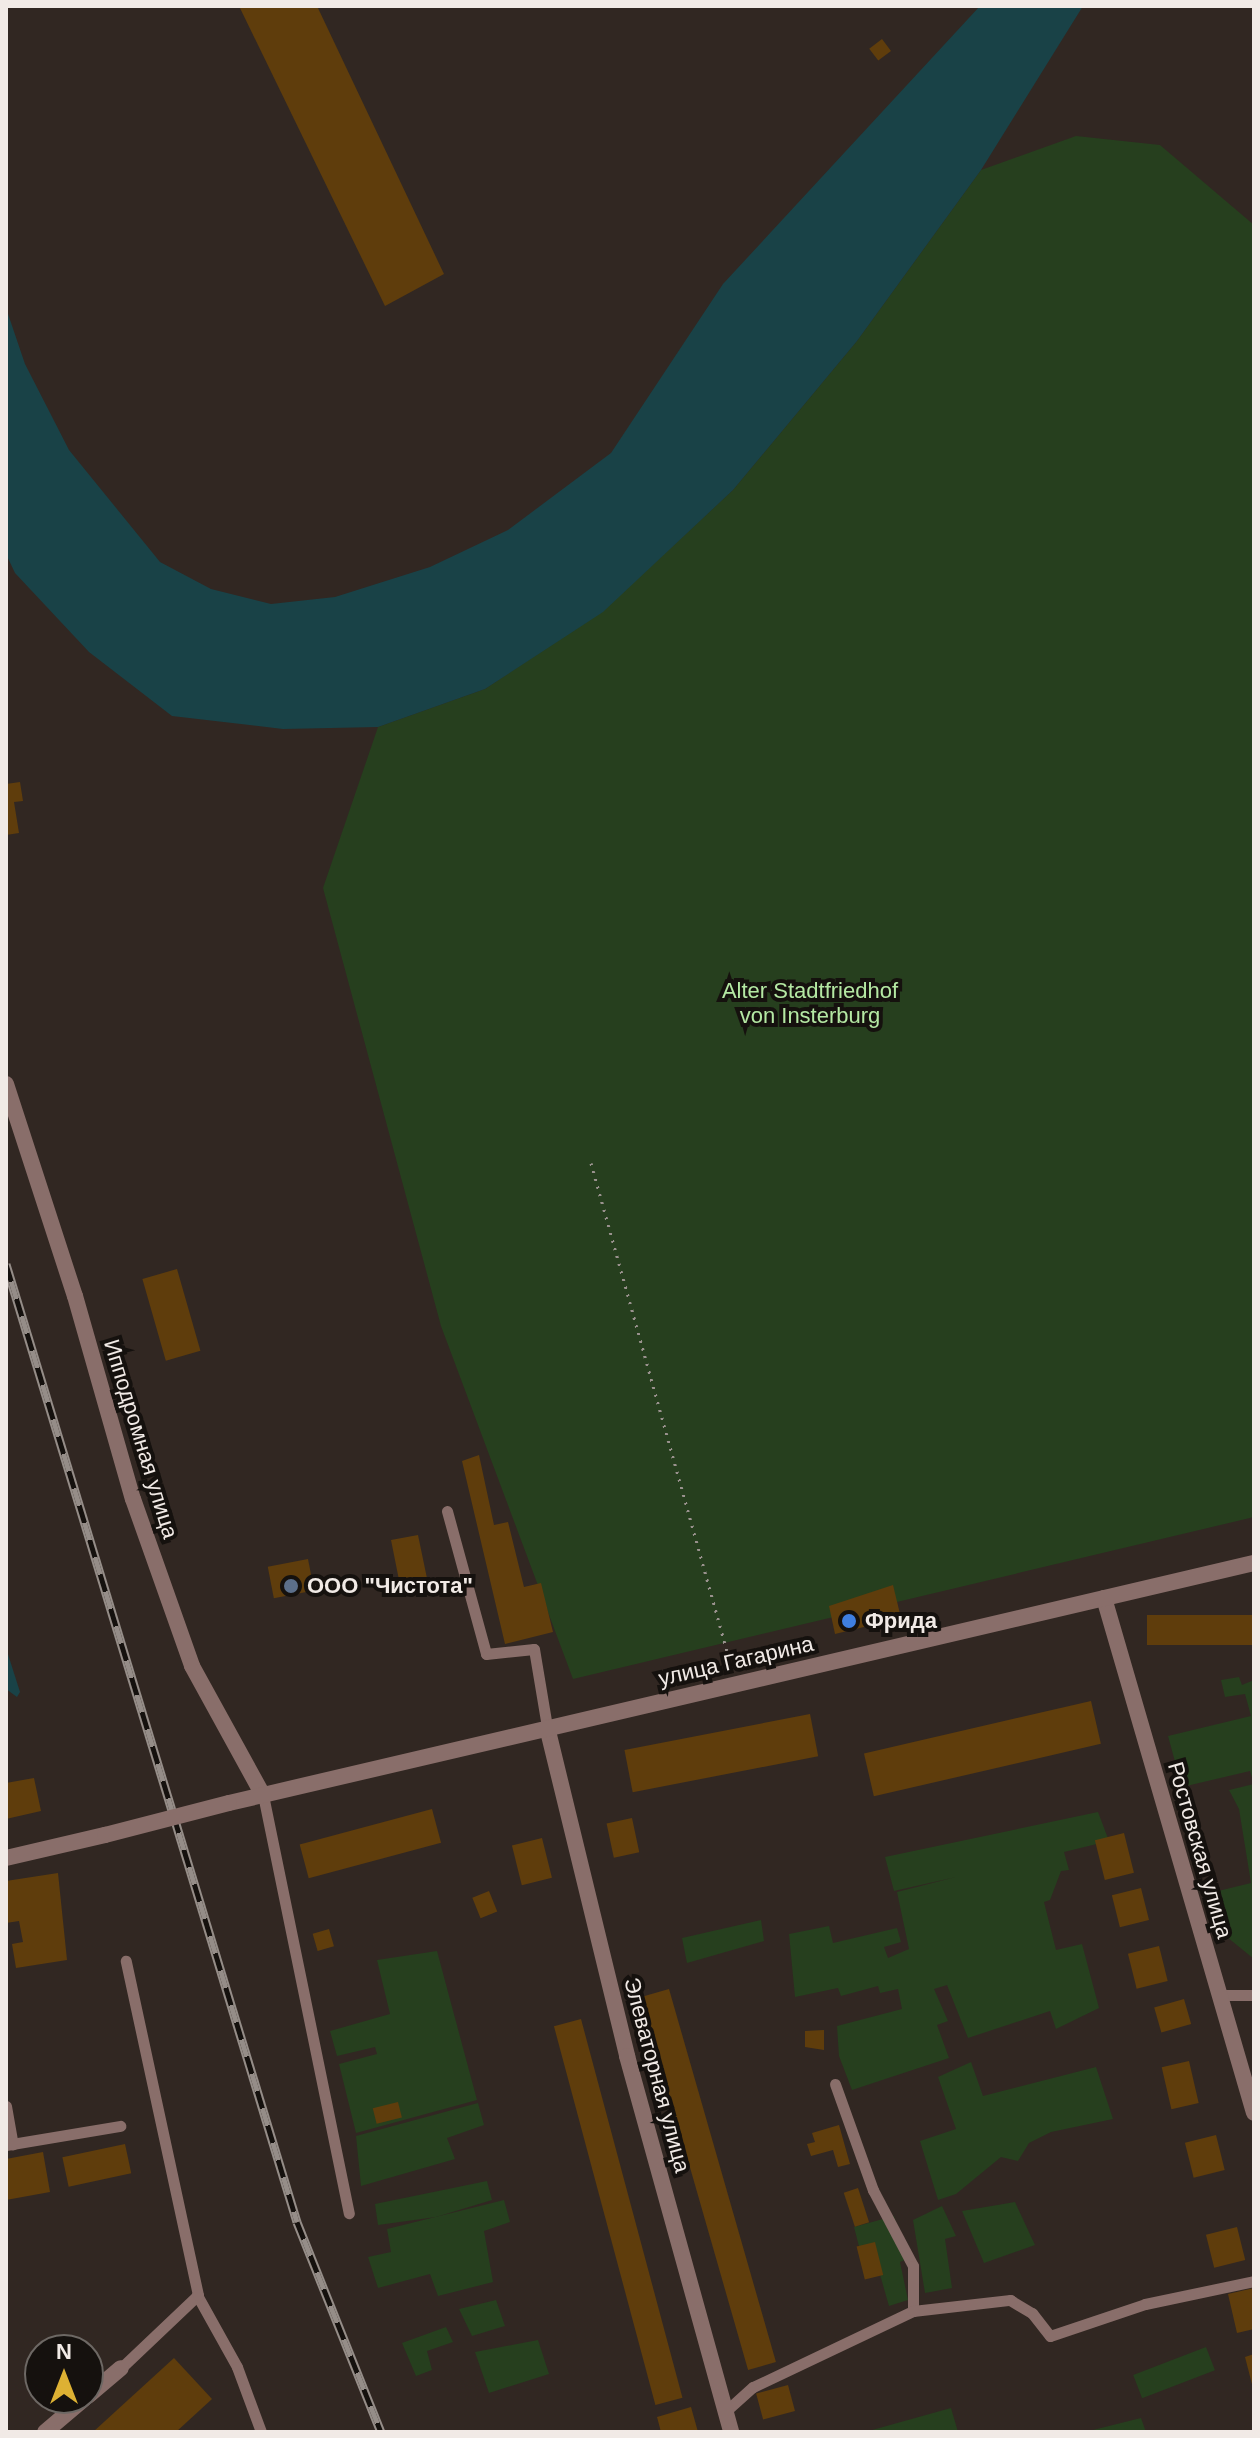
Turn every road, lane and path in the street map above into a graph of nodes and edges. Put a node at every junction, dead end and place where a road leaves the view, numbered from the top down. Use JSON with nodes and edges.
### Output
{"nodes":[{"id":1,"x":6,"y":1084,"type":"edge"},
{"id":2,"x":591,"y":1163,"type":"dead end"},
{"id":3,"x":447,"y":1511,"type":"dead end"},
{"id":4,"x":1254,"y":1563,"type":"edge"},
{"id":5,"x":1104,"y":1598,"type":"junction"},
{"id":6,"x":736,"y":1684,"type":"junction"},
{"id":7,"x":547,"y":1727,"type":"junction"},
{"id":8,"x":263,"y":1795,"type":"junction"},
{"id":9,"x":6,"y":1858,"type":"edge"},
{"id":10,"x":126,"y":1961,"type":"dead end"},
{"id":11,"x":1220,"y":1995,"type":"junction"},
{"id":12,"x":1254,"y":1995,"type":"edge"},
{"id":13,"x":835,"y":2084,"type":"dead end"},
{"id":14,"x":6,"y":2106,"type":"edge"},
{"id":15,"x":1254,"y":2113,"type":"edge"},
{"id":16,"x":120,"y":2126,"type":"dead end"},
{"id":17,"x":10,"y":2144,"type":"edge"},
{"id":18,"x":349,"y":2213,"type":"dead end"},
{"id":19,"x":1254,"y":2281,"type":"edge"},
{"id":20,"x":197,"y":2295,"type":"junction"},
{"id":21,"x":913,"y":2311,"type":"junction"},
{"id":22,"x":121,"y":2368,"type":"joint"},
{"id":23,"x":104,"y":2382,"type":"edge"},
{"id":24,"x":726,"y":2411,"type":"junction"},
{"id":25,"x":67,"y":2414,"type":"edge"},
{"id":26,"x":45,"y":2432,"type":"edge"},
{"id":27,"x":261,"y":2432,"type":"edge"},
{"id":28,"x":731,"y":2432,"type":"edge"}],
"edges":[{"from":1,"to":8,"type":"street","name":"Ипподромная улица"},
{"from":2,"to":6,"type":"path"},
{"from":3,"to":7,"type":"lane"},
{"from":4,"to":5,"type":"street","name":"улица Гагарина"},
{"from":5,"to":6,"type":"street","name":"улица Гагарина"},
{"from":5,"to":11,"type":"street","name":"Ростовская улица"},
{"from":6,"to":7,"type":"street","name":"улица Гагарина"},
{"from":7,"to":8,"type":"street","name":"улица Гагарина"},
{"from":7,"to":24,"type":"street","name":"Элеваторная улица"},
{"from":8,"to":9,"type":"street","name":"улица Гагарина","bridge":true},
{"from":8,"to":18,"type":"lane"},
{"from":10,"to":20,"type":"lane"},
{"from":11,"to":12,"type":"lane"},
{"from":11,"to":15,"type":"street","name":"Ростовская улица"},
{"from":13,"to":21,"type":"lane"},
{"from":14,"to":17,"type":"lane"},
{"from":16,"to":17,"type":"lane"},
{"from":19,"to":21,"type":"lane"},
{"from":20,"to":22,"type":"lane"},
{"from":20,"to":27,"type":"lane"},
{"from":21,"to":24,"type":"lane"},
{"from":22,"to":23,"type":"street"},
{"from":24,"to":28,"type":"street","name":"Элеваторная улица"},
{"from":25,"to":26,"type":"street"}]}
